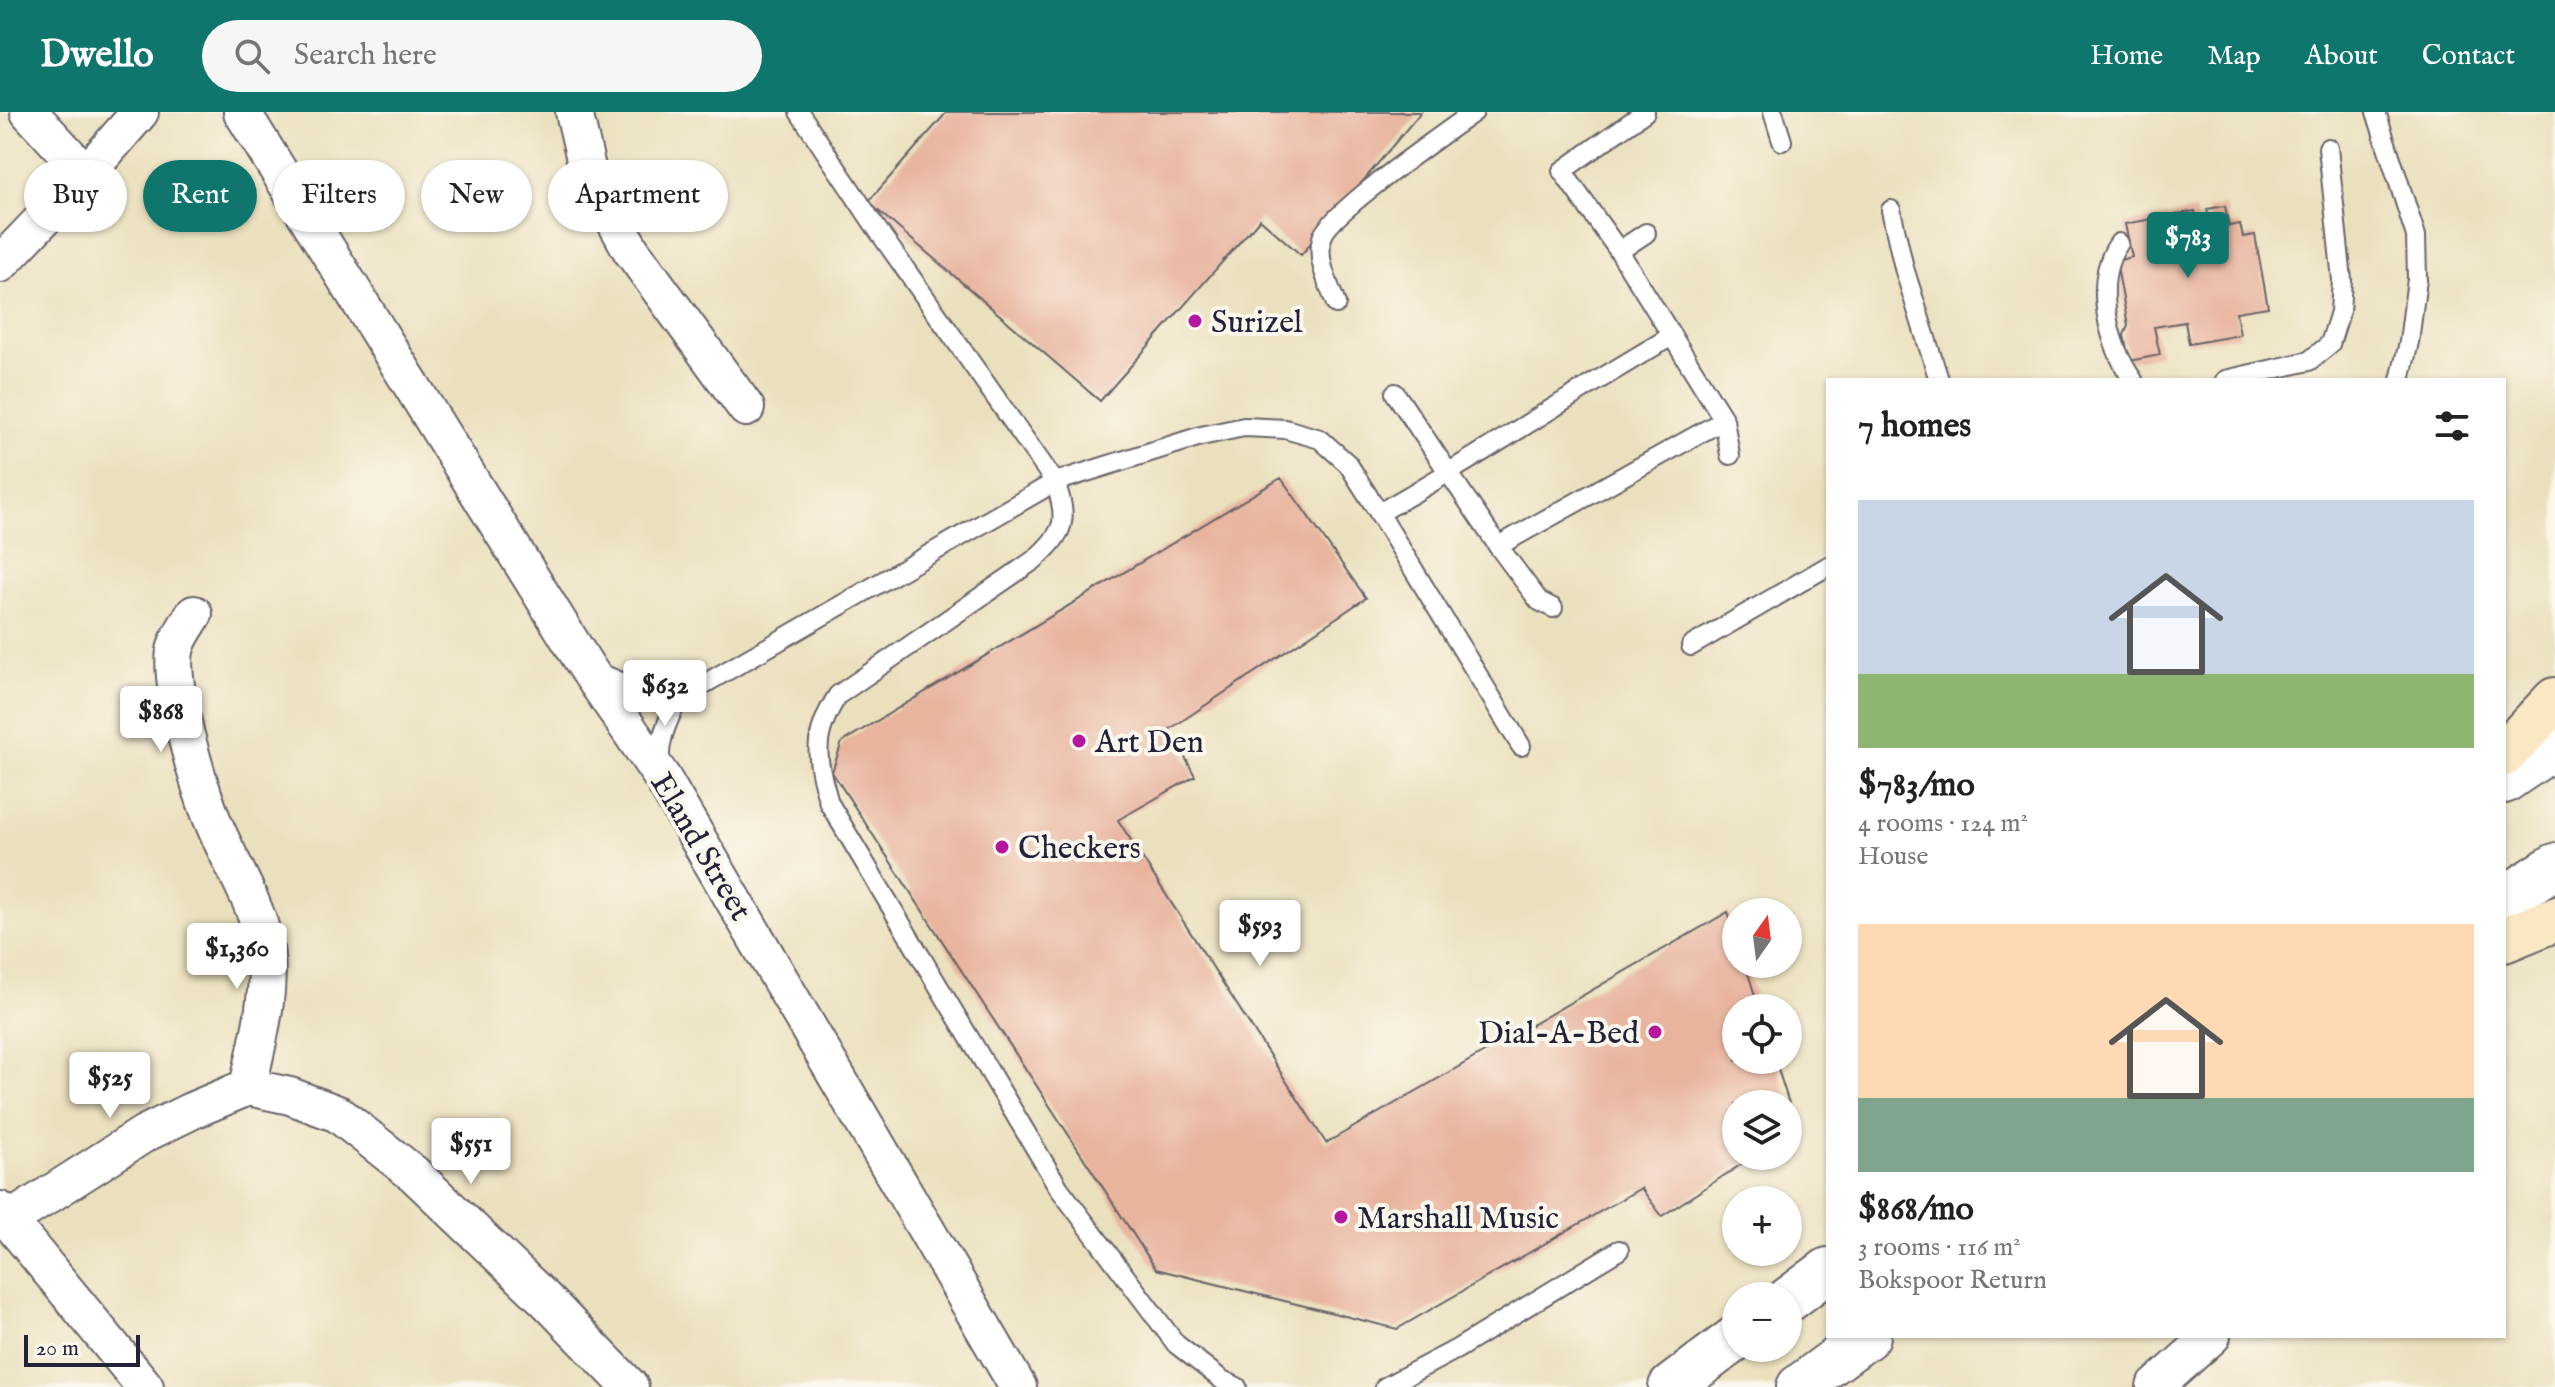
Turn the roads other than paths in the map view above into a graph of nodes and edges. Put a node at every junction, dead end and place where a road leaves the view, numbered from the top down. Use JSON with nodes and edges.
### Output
{"nodes":[{"id":1,"x":29,"y":112,"type":"edge"},
{"id":2,"x":140,"y":112,"type":"edge"},
{"id":3,"x":242,"y":112,"type":"edge"},
{"id":4,"x":574,"y":112,"type":"edge"},
{"id":5,"x":799,"y":112,"type":"edge"},
{"id":6,"x":1474,"y":112,"type":"edge"},
{"id":7,"x":1645,"y":112,"type":"edge"},
{"id":8,"x":1773,"y":112,"type":"edge"},
{"id":9,"x":2376,"y":112,"type":"edge"},
{"id":10,"x":1782,"y":141,"type":"dead end"},
{"id":11,"x":2328,"y":148,"type":"dead end"},
{"id":12,"x":73,"y":160,"type":"edge"},
{"id":13,"x":98,"y":160,"type":"edge"},
{"id":14,"x":1891,"y":210,"type":"dead end"},
{"id":15,"x":31,"y":232,"type":"edge"},
{"id":16,"x":1646,"y":233,"type":"dead end"},
{"id":17,"x":2119,"y":243,"type":"dead end"},
{"id":18,"x":1619,"y":251,"type":"junction"},
{"id":19,"x":0,"y":264,"type":"edge"},
{"id":20,"x":1336,"y":304,"type":"dead end"},
{"id":21,"x":1672,"y":336,"type":"junction"},
{"id":22,"x":1938,"y":378,"type":"edge"},
{"id":23,"x":2132,"y":378,"type":"edge"},
{"id":24,"x":2234,"y":378,"type":"edge"},
{"id":25,"x":2400,"y":378,"type":"edge"},
{"id":26,"x":1395,"y":393,"type":"dead end"},
{"id":27,"x":746,"y":408,"type":"dead end"},
{"id":28,"x":1724,"y":420,"type":"junction"},
{"id":29,"x":1730,"y":455,"type":"dead end"},
{"id":30,"x":1451,"y":473,"type":"junction"},
{"id":31,"x":1055,"y":482,"type":"junction"},
{"id":32,"x":1379,"y":513,"type":"junction"},
{"id":33,"x":1498,"y":546,"type":"junction"},
{"id":34,"x":1826,"y":567,"type":"edge"},
{"id":35,"x":1553,"y":608,"type":"dead end"},
{"id":36,"x":194,"y":614,"type":"dead end"},
{"id":37,"x":1691,"y":646,"type":"dead end"},
{"id":38,"x":587,"y":668,"type":"junction"},
{"id":39,"x":678,"y":699,"type":"junction"},
{"id":40,"x":2555,"y":700,"type":"edge"},
{"id":41,"x":1521,"y":746,"type":"dead end"},
{"id":42,"x":2555,"y":746,"type":"edge"},
{"id":43,"x":2506,"y":752,"type":"edge"},
{"id":44,"x":663,"y":779,"type":"junction"},
{"id":45,"x":2506,"y":780,"type":"edge"},
{"id":46,"x":2555,"y":866,"type":"edge"},
{"id":47,"x":2506,"y":898,"type":"edge"},
{"id":48,"x":2555,"y":919,"type":"edge"},
{"id":49,"x":2506,"y":939,"type":"edge"},
{"id":50,"x":248,"y":1087,"type":"junction"},
{"id":51,"x":4,"y":1216,"type":"edge"},
{"id":52,"x":1619,"y":1250,"type":"dead end"},
{"id":53,"x":1826,"y":1272,"type":"edge"},
{"id":54,"x":1802,"y":1290,"type":"edge"},
{"id":55,"x":1865,"y":1338,"type":"edge"},
{"id":56,"x":2210,"y":1338,"type":"edge"},
{"id":57,"x":1722,"y":1349,"type":"edge"},
{"id":58,"x":145,"y":1387,"type":"edge"},
{"id":59,"x":630,"y":1387,"type":"edge"},
{"id":60,"x":1018,"y":1387,"type":"edge"},
{"id":61,"x":1237,"y":1387,"type":"edge"},
{"id":62,"x":1385,"y":1387,"type":"edge"},
{"id":63,"x":1671,"y":1387,"type":"edge"},
{"id":64,"x":1799,"y":1387,"type":"edge"},
{"id":65,"x":2155,"y":1387,"type":"edge"}],
"edges":[{"from":1,"to":12,"type":"street"},
{"from":2,"to":13,"type":"street"},
{"from":3,"to":38,"type":"street","name":"Eland Street"},
{"from":4,"to":27,"type":"street"},
{"from":5,"to":31,"type":"lane"},
{"from":6,"to":20,"type":"lane"},
{"from":7,"to":18,"type":"lane"},
{"from":8,"to":10,"type":"lane"},
{"from":9,"to":25,"type":"lane"},
{"from":11,"to":24,"type":"lane"},
{"from":14,"to":22,"type":"lane"},
{"from":15,"to":19,"type":"street"},
{"from":16,"to":18,"type":"lane"},
{"from":17,"to":23,"type":"lane"},
{"from":18,"to":21,"type":"lane"},
{"from":21,"to":28,"type":"lane"},
{"from":21,"to":30,"type":"lane"},
{"from":26,"to":30,"type":"lane"},
{"from":28,"to":29,"type":"lane"},
{"from":28,"to":33,"type":"lane"},
{"from":30,"to":32,"type":"lane"},
{"from":30,"to":33,"type":"lane"},
{"from":31,"to":32,"type":"lane"},
{"from":31,"to":39,"type":"lane"},
{"from":31,"to":61,"type":"lane"},
{"from":32,"to":41,"type":"lane"},
{"from":33,"to":35,"type":"lane"},
{"from":34,"to":37,"type":"lane"},
{"from":36,"to":50,"type":"street"},
{"from":38,"to":39,"type":"lane"},
{"from":38,"to":44,"type":"street","name":"Eland Street"},
{"from":39,"to":44,"type":"lane"},
{"from":40,"to":43,"type":"main road"},
{"from":42,"to":45,"type":"street"},
{"from":44,"to":60,"type":"street","name":"Eland Street"},
{"from":46,"to":47,"type":"street"},
{"from":48,"to":49,"type":"main road"},
{"from":50,"to":51,"type":"street"},
{"from":50,"to":59,"type":"street"},
{"from":51,"to":58,"type":"street"},
{"from":52,"to":62,"type":"lane"},
{"from":53,"to":54,"type":"street"},
{"from":55,"to":64,"type":"street"},
{"from":56,"to":65,"type":"street"},
{"from":57,"to":63,"type":"street"}]}
